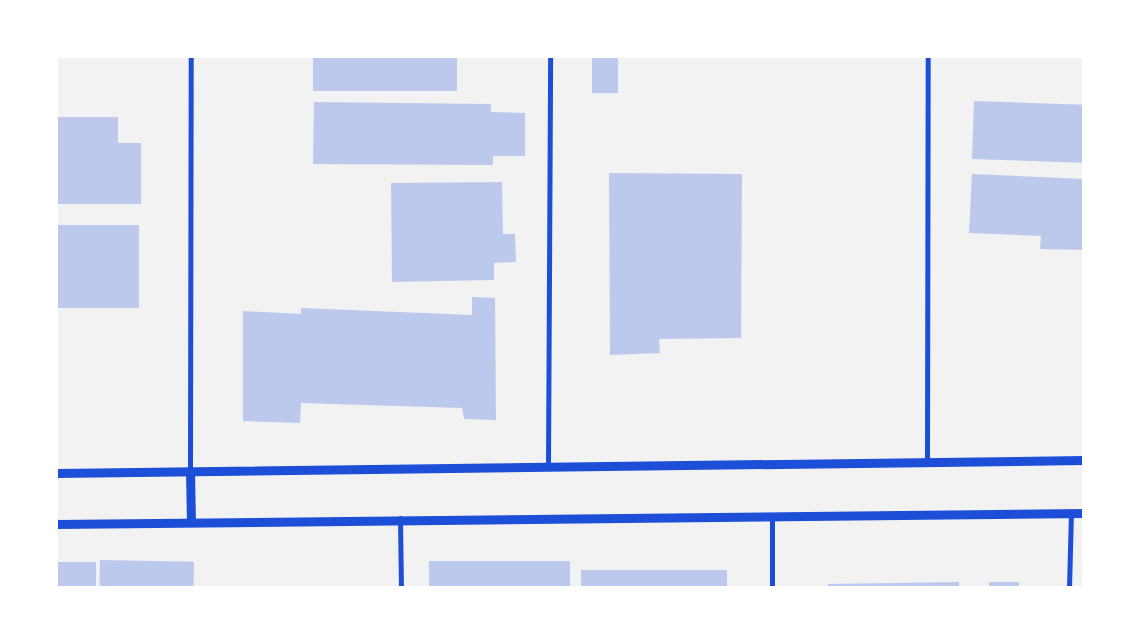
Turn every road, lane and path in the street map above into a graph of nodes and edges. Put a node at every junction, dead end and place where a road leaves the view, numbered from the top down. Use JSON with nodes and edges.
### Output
{"nodes":[{"id":1,"x":191,"y":56,"type":"edge"},
{"id":2,"x":550,"y":56,"type":"edge"},
{"id":3,"x":928,"y":56,"type":"edge"},
{"id":4,"x":1084,"y":460,"type":"edge"},
{"id":5,"x":927,"y":462,"type":"junction"},
{"id":6,"x":548,"y":466,"type":"junction"},
{"id":7,"x":190,"y":471,"type":"junction"},
{"id":8,"x":56,"y":474,"type":"edge"},
{"id":9,"x":772,"y":513,"type":"junction"},
{"id":10,"x":1071,"y":513,"type":"junction"},
{"id":11,"x":1084,"y":513,"type":"edge"},
{"id":12,"x":400,"y":517,"type":"junction"},
{"id":13,"x":191,"y":521,"type":"junction"},
{"id":14,"x":56,"y":524,"type":"edge"},
{"id":15,"x":401,"y":588,"type":"edge"},
{"id":16,"x":772,"y":588,"type":"edge"},
{"id":17,"x":1070,"y":588,"type":"edge"}],
"edges":[{"from":1,"to":7,"type":"street"},
{"from":2,"to":6,"type":"street"},
{"from":3,"to":5,"type":"street"},
{"from":4,"to":5,"type":"street"},
{"from":5,"to":6,"type":"street"},
{"from":6,"to":7,"type":"street"},
{"from":7,"to":8,"type":"street"},
{"from":7,"to":13,"type":"street"},
{"from":9,"to":10,"type":"street"},
{"from":9,"to":12,"type":"street"},
{"from":9,"to":16,"type":"street"},
{"from":10,"to":11,"type":"street"},
{"from":10,"to":17,"type":"street"},
{"from":12,"to":13,"type":"street"},
{"from":12,"to":15,"type":"street"},
{"from":13,"to":14,"type":"street"}]}
